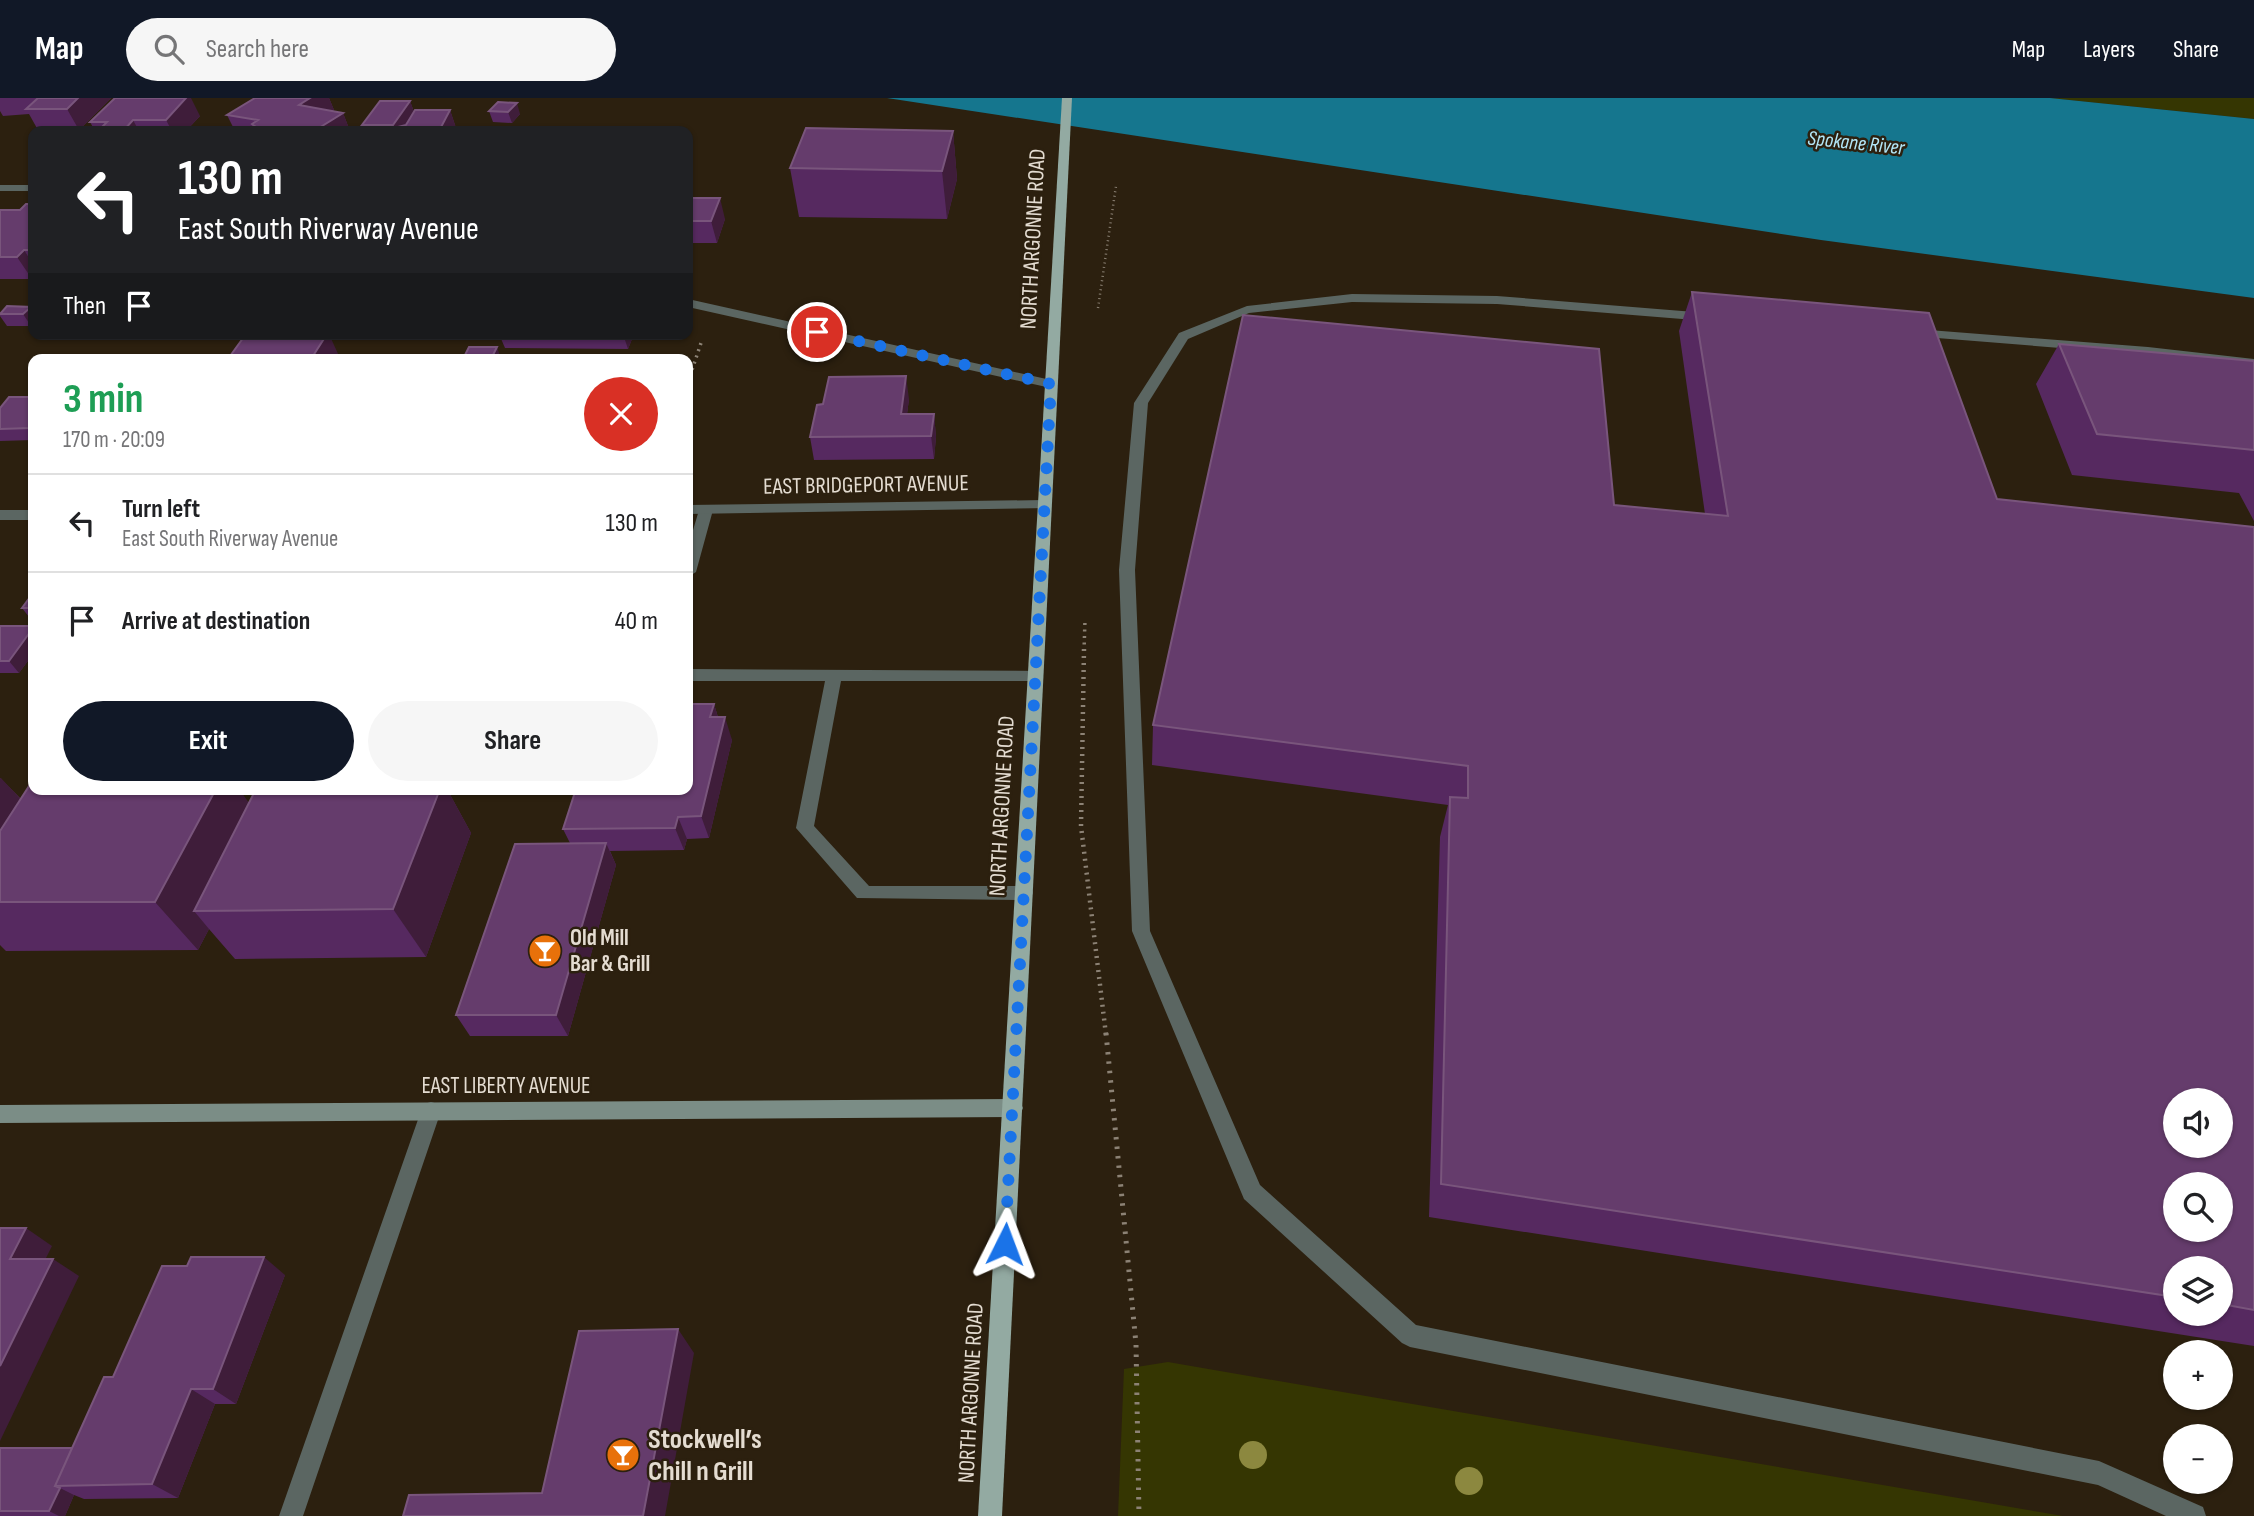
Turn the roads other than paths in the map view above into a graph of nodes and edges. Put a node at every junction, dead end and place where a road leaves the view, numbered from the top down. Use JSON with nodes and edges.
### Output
{"nodes":[{"id":1,"x":1067,"y":98,"type":"edge"},
{"id":2,"x":0,"y":188,"type":"edge"},
{"id":3,"x":28,"y":188,"type":"edge"},
{"id":4,"x":693,"y":304,"type":"edge"},
{"id":5,"x":1719,"y":317,"type":"edge"},
{"id":6,"x":1899,"y":331,"type":"edge"},
{"id":7,"x":2254,"y":363,"type":"edge"},
{"id":8,"x":1051,"y":384,"type":"junction"},
{"id":9,"x":1044,"y":505,"type":"junction"},
{"id":10,"x":693,"y":510,"type":"edge"},
{"id":11,"x":706,"y":510,"type":"junction"},
{"id":12,"x":0,"y":515,"type":"edge"},
{"id":13,"x":28,"y":515,"type":"edge"},
{"id":14,"x":693,"y":555,"type":"edge"},
{"id":15,"x":693,"y":675,"type":"edge"},
{"id":16,"x":834,"y":675,"type":"junction"},
{"id":17,"x":1035,"y":675,"type":"junction"},
{"id":18,"x":1024,"y":893,"type":"junction"},
{"id":19,"x":1013,"y":1108,"type":"junction"},
{"id":20,"x":431,"y":1111,"type":"junction"},
{"id":21,"x":0,"y":1114,"type":"edge"},
{"id":22,"x":290,"y":1516,"type":"edge"},
{"id":23,"x":990,"y":1516,"type":"edge"},
{"id":24,"x":2194,"y":1516,"type":"edge"}],
"edges":[{"from":1,"to":8,"type":"main road","name":"NORTH ARGONNE ROAD"},
{"from":2,"to":3,"type":"street"},
{"from":4,"to":8,"type":"street"},
{"from":5,"to":24,"type":"street"},
{"from":6,"to":7,"type":"street"},
{"from":8,"to":9,"type":"main road","name":"NORTH ARGONNE ROAD"},
{"from":9,"to":11,"type":"street","name":"EAST BRIDGEPORT AVENUE"},
{"from":9,"to":17,"type":"main road","name":"NORTH ARGONNE ROAD"},
{"from":10,"to":11,"type":"street","name":"EAST BRIDGEPORT AVENUE"},
{"from":11,"to":14,"type":"street"},
{"from":12,"to":13,"type":"street"},
{"from":15,"to":16,"type":"street"},
{"from":16,"to":17,"type":"street"},
{"from":16,"to":18,"type":"street"},
{"from":17,"to":18,"type":"main road","name":"NORTH ARGONNE ROAD"},
{"from":18,"to":19,"type":"main road","name":"NORTH ARGONNE ROAD"},
{"from":19,"to":20,"type":"street","name":"EAST LIBERTY AVENUE"},
{"from":19,"to":23,"type":"main road","name":"NORTH ARGONNE ROAD"},
{"from":20,"to":21,"type":"street","name":"EAST LIBERTY AVENUE"},
{"from":20,"to":22,"type":"street"}]}
